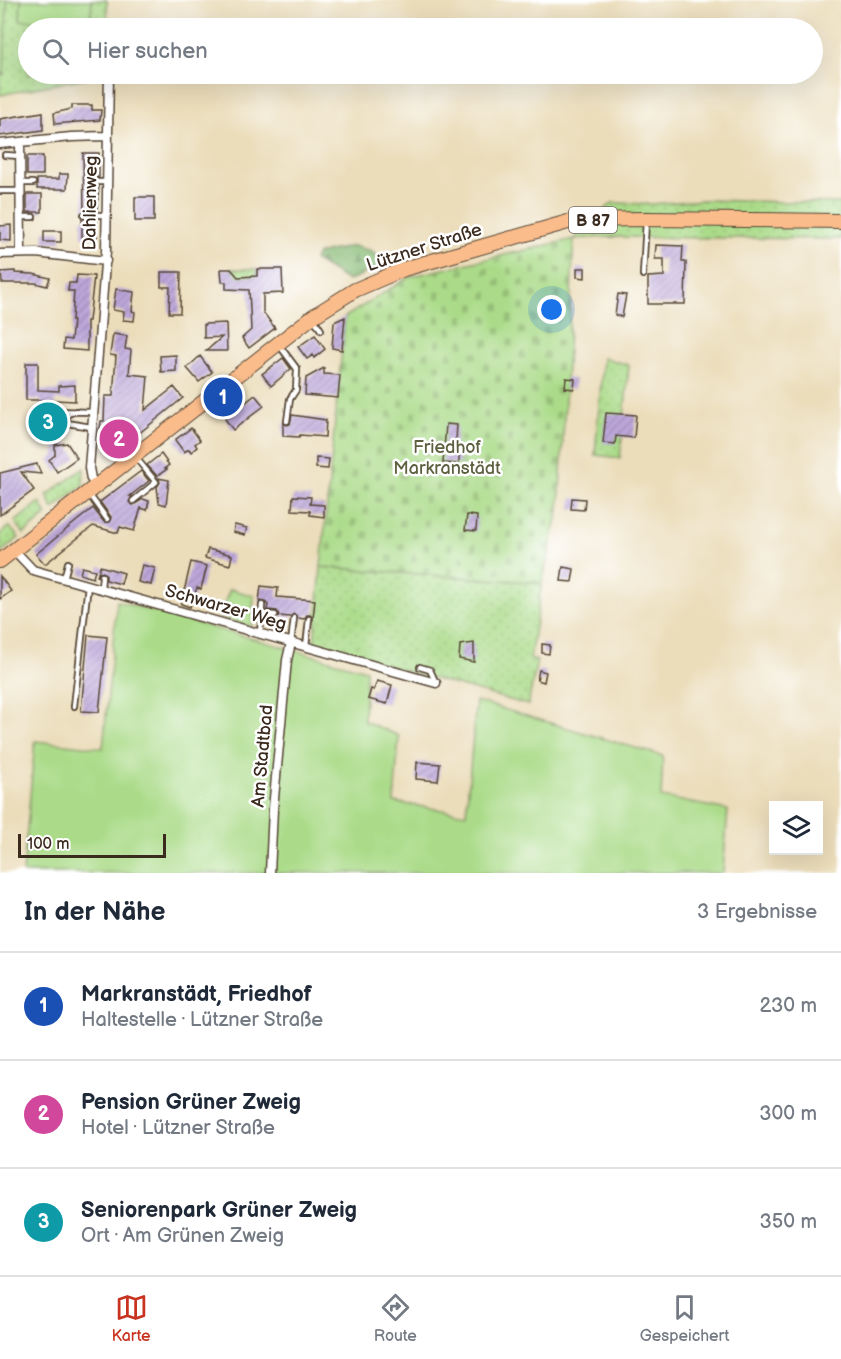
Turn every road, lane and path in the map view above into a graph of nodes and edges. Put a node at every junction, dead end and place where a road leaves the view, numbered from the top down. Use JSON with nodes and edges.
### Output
{"nodes":[{"id":1,"x":109,"y":84,"type":"edge"},
{"id":2,"x":107,"y":136,"type":"junction"},
{"id":3,"x":20,"y":142,"type":"junction"},
{"id":4,"x":0,"y":144,"type":"edge"},
{"id":5,"x":5,"y":155,"type":"dead end"},
{"id":6,"x":20,"y":156,"type":"junction"},
{"id":7,"x":94,"y":182,"type":"dead end"},
{"id":8,"x":108,"y":182,"type":"junction"},
{"id":9,"x":33,"y":183,"type":"dead end"},
{"id":10,"x":20,"y":187,"type":"junction"},
{"id":11,"x":0,"y":191,"type":"edge"},
{"id":12,"x":84,"y":215,"type":"dead end"},
{"id":13,"x":107,"y":216,"type":"junction"},
{"id":14,"x":20,"y":217,"type":"junction"},
{"id":15,"x":33,"y":218,"type":"dead end"},
{"id":16,"x":646,"y":219,"type":"junction"},
{"id":17,"x":841,"y":221,"type":"edge"},
{"id":18,"x":21,"y":252,"type":"junction"},
{"id":19,"x":0,"y":254,"type":"edge"},
{"id":20,"x":105,"y":265,"type":"junction"},
{"id":21,"x":643,"y":275,"type":"dead end"},
{"id":22,"x":312,"y":317,"type":"junction"},
{"id":23,"x":321,"y":330,"type":"dead end"},
{"id":24,"x":278,"y":344,"type":"junction"},
{"id":25,"x":55,"y":411,"type":"dead end"},
{"id":26,"x":75,"y":411,"type":"junction"},
{"id":27,"x":92,"y":412,"type":"junction"},
{"id":28,"x":287,"y":421,"type":"dead end"},
{"id":29,"x":91,"y":427,"type":"junction"},
{"id":30,"x":134,"y":456,"type":"junction"},
{"id":31,"x":93,"y":490,"type":"junction"},
{"id":32,"x":133,"y":501,"type":"dead end"},
{"id":33,"x":108,"y":519,"type":"dead end"},
{"id":34,"x":14,"y":550,"type":"junction"},
{"id":35,"x":0,"y":561,"type":"edge"},
{"id":36,"x":68,"y":563,"type":"dead end"},
{"id":37,"x":102,"y":576,"type":"dead end"},
{"id":38,"x":64,"y":579,"type":"junction"},
{"id":39,"x":88,"y":585,"type":"junction"},
{"id":40,"x":101,"y":588,"type":"junction"},
{"id":41,"x":262,"y":605,"type":"dead end"},
{"id":42,"x":261,"y":614,"type":"junction"},
{"id":43,"x":274,"y":615,"type":"dead end"},
{"id":44,"x":294,"y":618,"type":"dead end"},
{"id":45,"x":309,"y":619,"type":"dead end"},
{"id":46,"x":260,"y":634,"type":"junction"},
{"id":47,"x":291,"y":643,"type":"junction"},
{"id":48,"x":306,"y":647,"type":"junction"},
{"id":49,"x":420,"y":667,"type":"dead end"},
{"id":50,"x":435,"y":683,"type":"joint"},
{"id":51,"x":74,"y":706,"type":"dead end"},
{"id":52,"x":270,"y":873,"type":"edge"}],
"edges":[{"from":1,"to":2,"type":"street","name":"Dahlienweg"},
{"from":2,"to":3,"type":"street","name":"Dahlienweg"},
{"from":2,"to":8,"type":"street","name":"Dahlienweg"},
{"from":3,"to":4,"type":"street","name":"Dahlienweg"},
{"from":3,"to":6,"type":"street"},
{"from":5,"to":6,"type":"lane"},
{"from":6,"to":10,"type":"street"},
{"from":7,"to":8,"type":"lane"},
{"from":8,"to":13,"type":"street","name":"Dahlienweg"},
{"from":9,"to":10,"type":"lane"},
{"from":10,"to":11,"type":"lane"},
{"from":10,"to":14,"type":"street"},
{"from":12,"to":13,"type":"lane"},
{"from":13,"to":20,"type":"street","name":"Dahlienweg"},
{"from":14,"to":15,"type":"lane"},
{"from":14,"to":18,"type":"street"},
{"from":16,"to":17,"type":"main road","name":"Lützner Straße","number":"B 87"},
{"from":16,"to":21,"type":"lane"},
{"from":16,"to":22,"type":"main road","name":"Lützner Straße","number":"B 87"},
{"from":18,"to":19,"type":"street"},
{"from":18,"to":20,"type":"street"},
{"from":20,"to":27,"type":"street","name":"Dahlienweg"},
{"from":22,"to":23,"type":"lane"},
{"from":22,"to":24,"type":"main road","name":"Lützner Straße","number":"B 87"},
{"from":24,"to":28,"type":"lane"},
{"from":24,"to":30,"type":"main road","name":"Lützner Straße","number":"B 87"},
{"from":25,"to":26,"type":"lane"},
{"from":26,"to":27,"type":"lane"},
{"from":26,"to":29,"type":"lane"},
{"from":27,"to":29,"type":"street","name":"Dahlienweg"},
{"from":29,"to":31,"type":"street","name":"Dahlienweg"},
{"from":30,"to":31,"type":"main road","name":"Lützner Straße","number":"B 87"},
{"from":30,"to":32,"type":"lane"},
{"from":31,"to":33,"type":"lane"},
{"from":31,"to":34,"type":"main road","name":"Lützner Straße","number":"B 87"},
{"from":34,"to":35,"type":"main road","name":"Lützner Straße","number":"B 87"},
{"from":34,"to":38,"type":"street","name":"Schwarzer Weg"},
{"from":36,"to":38,"type":"lane"},
{"from":37,"to":40,"type":"lane"},
{"from":38,"to":39,"type":"street","name":"Schwarzer Weg"},
{"from":39,"to":40,"type":"street","name":"Schwarzer Weg"},
{"from":39,"to":51,"type":"lane"},
{"from":40,"to":46,"type":"street","name":"Schwarzer Weg"},
{"from":41,"to":42,"type":"lane"},
{"from":42,"to":43,"type":"lane"},
{"from":42,"to":46,"type":"lane"},
{"from":44,"to":47,"type":"lane"},
{"from":45,"to":48,"type":"lane"},
{"from":46,"to":47,"type":"street","name":"Schwarzer Weg"},
{"from":47,"to":48,"type":"street","name":"Schwarzer Weg"},
{"from":47,"to":52,"type":"street","name":"Am Stadtbad"},
{"from":48,"to":50,"type":"street","name":"Schwarzer Weg"},
{"from":49,"to":50,"type":"lane"}]}
